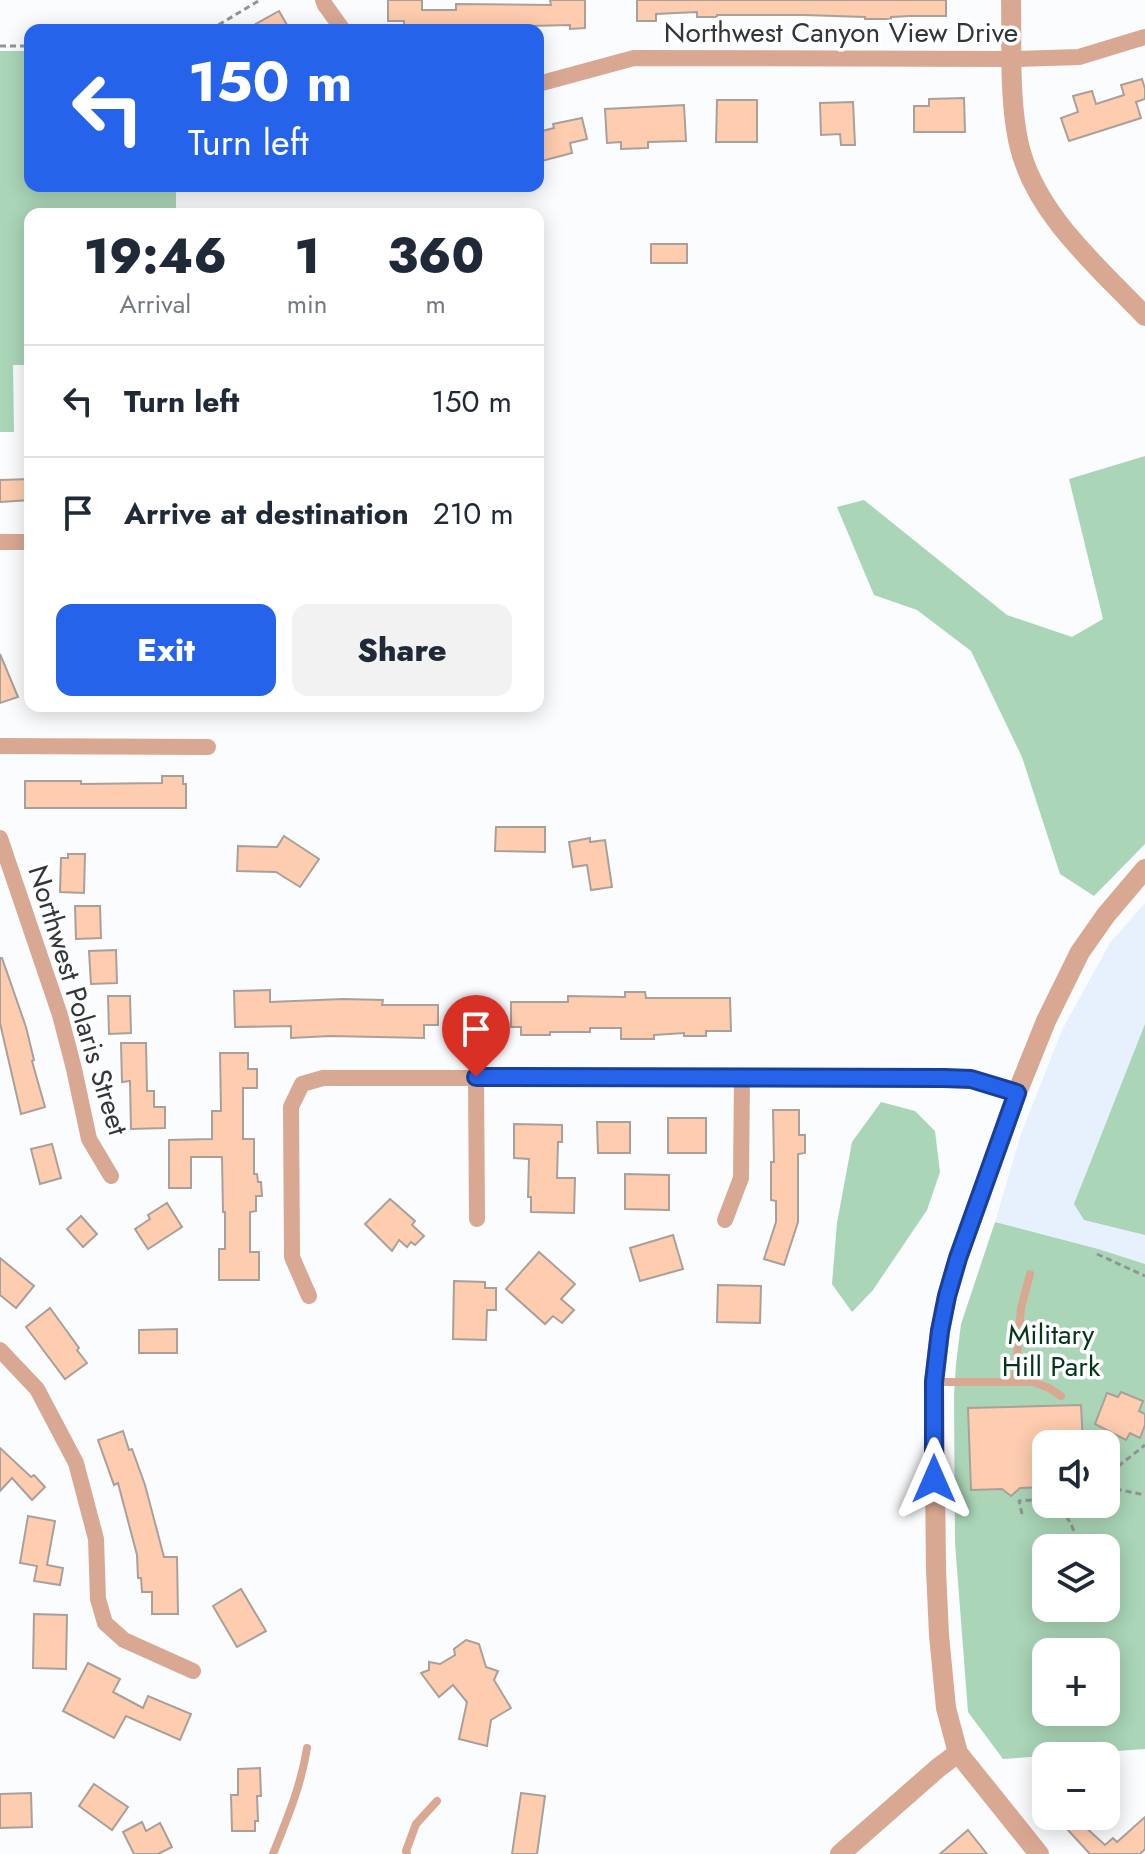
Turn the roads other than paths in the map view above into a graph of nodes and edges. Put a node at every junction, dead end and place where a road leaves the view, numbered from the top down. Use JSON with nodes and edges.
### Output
{"nodes":[{"id":1,"x":323,"y":0,"type":"edge"},
{"id":2,"x":1011,"y":0,"type":"edge"},
{"id":3,"x":339,"y":24,"type":"edge"},
{"id":4,"x":1145,"y":37,"type":"edge"},
{"id":5,"x":1012,"y":59,"type":"junction"},
{"id":6,"x":544,"y":82,"type":"edge"},
{"id":7,"x":1145,"y":316,"type":"edge"},
{"id":8,"x":0,"y":542,"type":"edge"},
{"id":9,"x":24,"y":542,"type":"edge"},
{"id":10,"x":0,"y":746,"type":"edge"},
{"id":11,"x":208,"y":747,"type":"dead end"},
{"id":12,"x":0,"y":838,"type":"edge"},
{"id":13,"x":1145,"y":869,"type":"edge"},
{"id":14,"x":476,"y":1077,"type":"junction"},
{"id":15,"x":742,"y":1078,"type":"junction"},
{"id":16,"x":1017,"y":1093,"type":"junction"},
{"id":17,"x":111,"y":1176,"type":"dead end"},
{"id":18,"x":477,"y":1219,"type":"dead end"},
{"id":19,"x":725,"y":1220,"type":"dead end"},
{"id":20,"x":1030,"y":1274,"type":"dead end"},
{"id":21,"x":309,"y":1296,"type":"dead end"},
{"id":22,"x":0,"y":1350,"type":"edge"},
{"id":23,"x":934,"y":1382,"type":"junction"},
{"id":24,"x":1015,"y":1382,"type":"junction"},
{"id":25,"x":1061,"y":1396,"type":"dead end"},
{"id":26,"x":193,"y":1671,"type":"dead end"},
{"id":27,"x":307,"y":1748,"type":"dead end"},
{"id":28,"x":958,"y":1753,"type":"junction"},
{"id":29,"x":437,"y":1801,"type":"dead end"},
{"id":30,"x":273,"y":1854,"type":"edge"},
{"id":31,"x":407,"y":1854,"type":"edge"},
{"id":32,"x":840,"y":1854,"type":"edge"},
{"id":33,"x":1039,"y":1854,"type":"edge"}],
"edges":[{"from":1,"to":3,"type":"street"},
{"from":2,"to":5,"type":"street"},
{"from":4,"to":5,"type":"street","name":"Northwest Canyon View Drive"},
{"from":5,"to":6,"type":"street","name":"Northwest Canyon View Drive"},
{"from":5,"to":7,"type":"street"},
{"from":8,"to":9,"type":"street"},
{"from":10,"to":11,"type":"street"},
{"from":12,"to":17,"type":"street","name":"Northwest Polaris Street"},
{"from":13,"to":16,"type":"street"},
{"from":14,"to":15,"type":"street"},
{"from":14,"to":18,"type":"street"},
{"from":14,"to":21,"type":"street"},
{"from":15,"to":16,"type":"street"},
{"from":15,"to":19,"type":"street"},
{"from":16,"to":23,"type":"street"},
{"from":20,"to":24,"type":"lane"},
{"from":22,"to":26,"type":"street"},
{"from":23,"to":24,"type":"lane"},
{"from":23,"to":28,"type":"street"},
{"from":24,"to":25,"type":"lane"},
{"from":27,"to":30,"type":"lane"},
{"from":28,"to":32,"type":"street"},
{"from":28,"to":33,"type":"street"},
{"from":29,"to":31,"type":"lane"}]}
